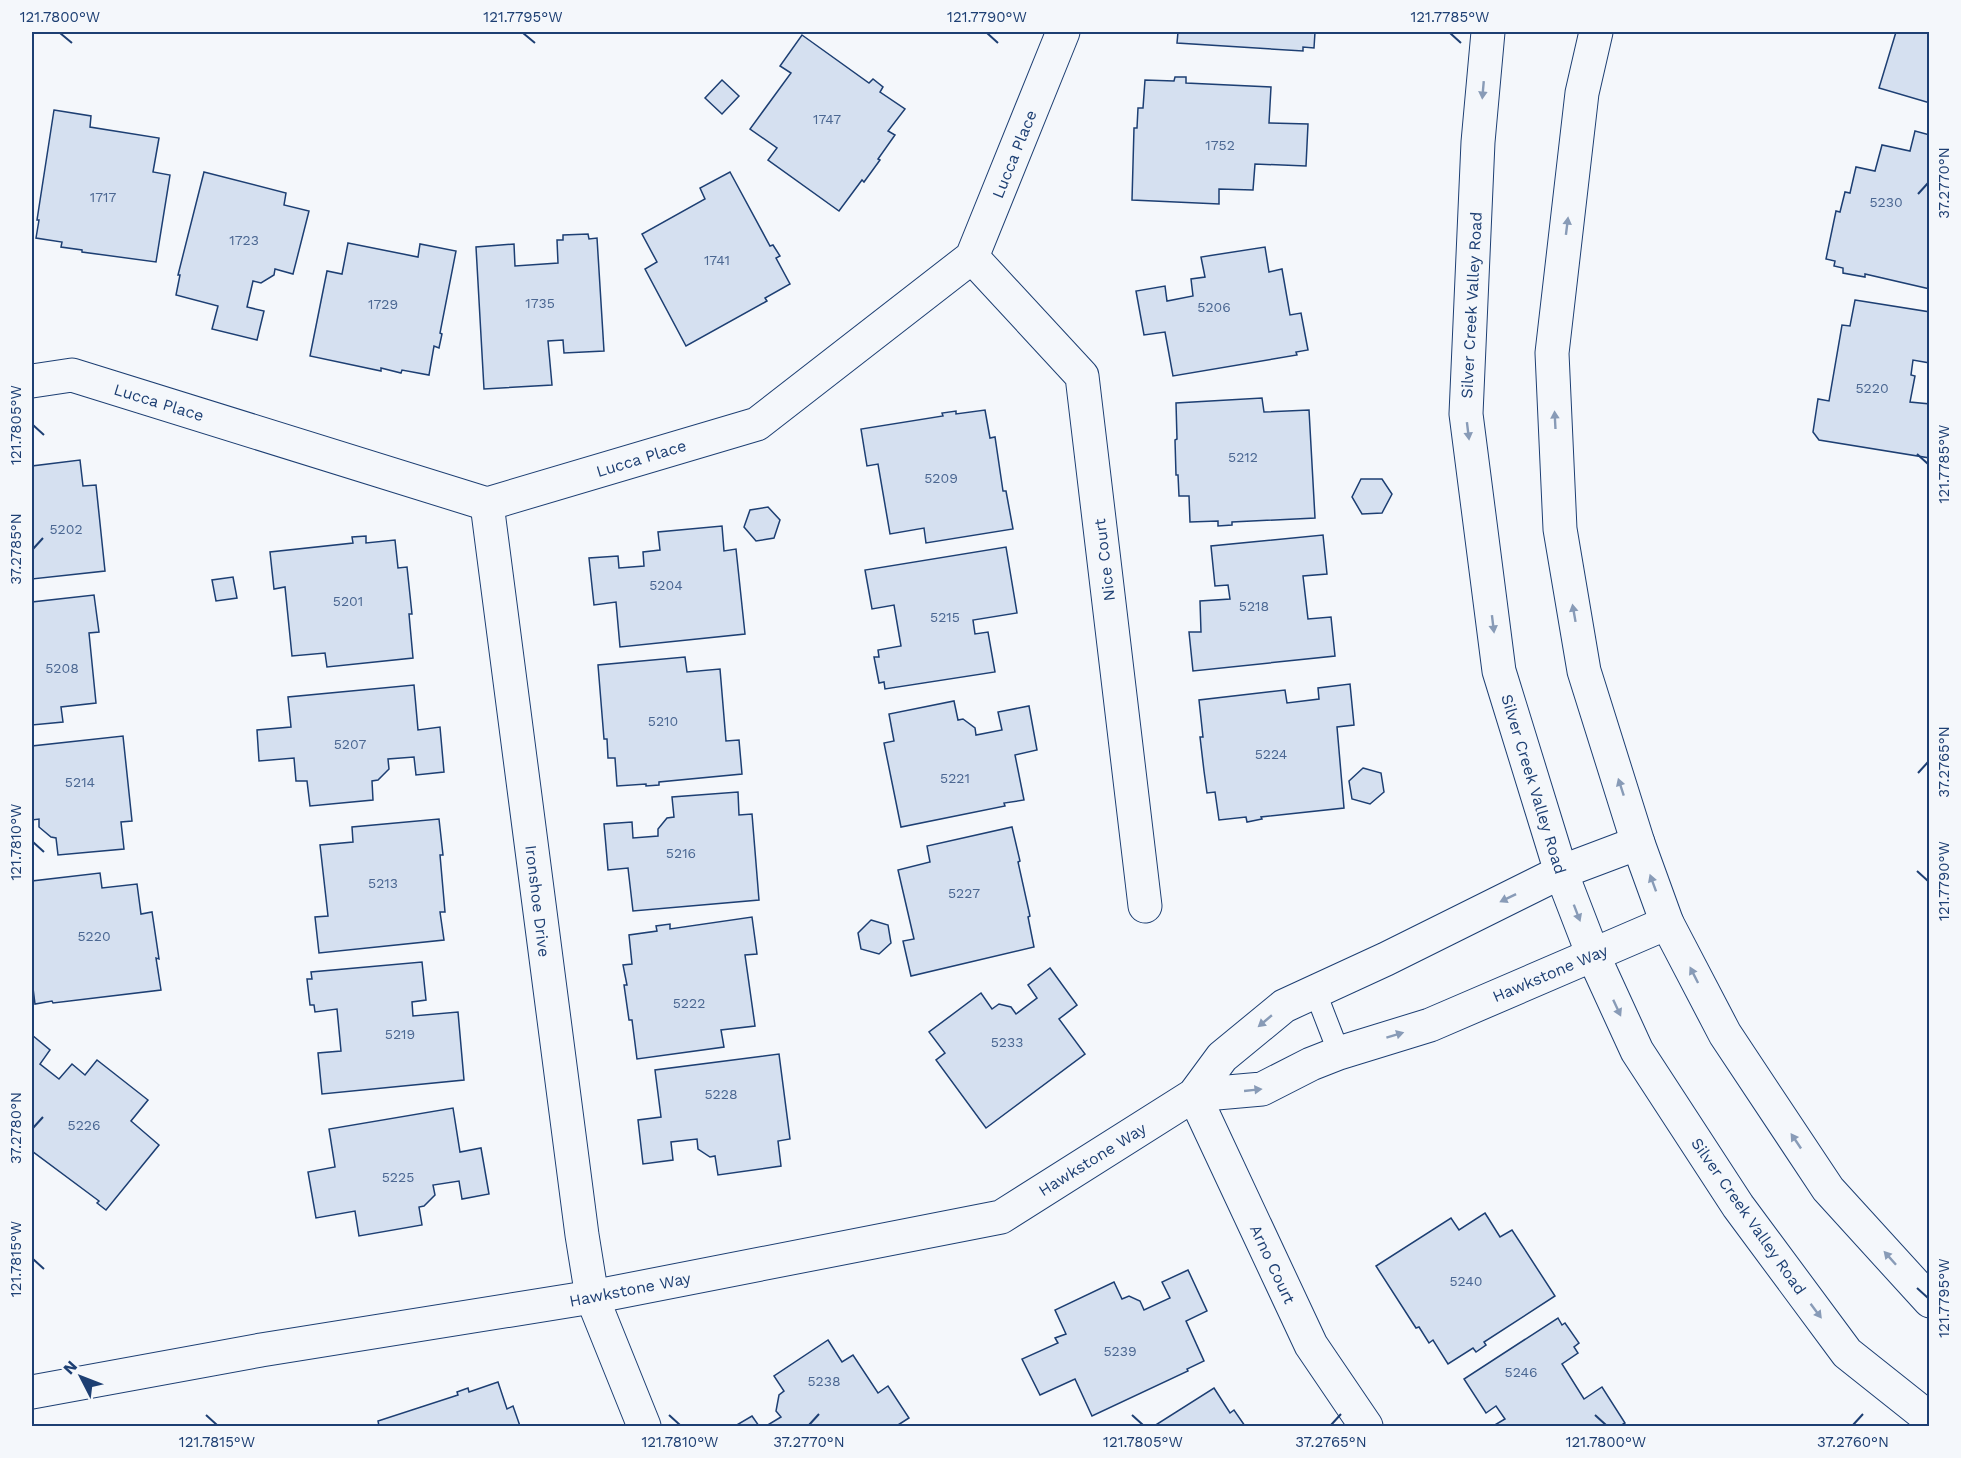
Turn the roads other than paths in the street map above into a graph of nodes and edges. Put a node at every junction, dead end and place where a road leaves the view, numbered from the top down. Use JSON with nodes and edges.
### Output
{"nodes":[{"id":1,"x":1063,"y":32,"type":"edge"},
{"id":2,"x":1488,"y":32,"type":"edge"},
{"id":3,"x":1596,"y":32,"type":"edge"},
{"id":4,"x":972,"y":257,"type":"junction"},
{"id":5,"x":32,"y":381,"type":"edge"},
{"id":6,"x":487,"y":504,"type":"junction"},
{"id":7,"x":1638,"y":843,"type":"junction"},
{"id":8,"x":1561,"y":872,"type":"junction"},
{"id":9,"x":1145,"y":906,"type":"dead end"},
{"id":10,"x":1667,"y":923,"type":"junction"},
{"id":11,"x":1593,"y":955,"type":"junction"},
{"id":12,"x":1315,"y":991,"type":"junction"},
{"id":13,"x":1340,"y":1053,"type":"junction"},
{"id":14,"x":1194,"y":1095,"type":"junction"},
{"id":15,"x":592,"y":1297,"type":"junction"},
{"id":16,"x":1929,"y":1301,"type":"edge"},
{"id":17,"x":32,"y":1392,"type":"edge"},
{"id":18,"x":1929,"y":1419,"type":"edge"},
{"id":19,"x":644,"y":1426,"type":"edge"},
{"id":20,"x":1366,"y":1426,"type":"edge"}],
"edges":[{"from":1,"to":4,"type":"street","name":"Lucca Place"},
{"from":2,"to":8,"type":"street","name":"Silver Creek Valley Road","one_way":true},
{"from":7,"to":3,"type":"street","one_way":true},
{"from":4,"to":6,"type":"street","name":"Lucca Place"},
{"from":4,"to":9,"type":"street","name":"Nice Court"},
{"from":5,"to":6,"type":"street","name":"Lucca Place"},
{"from":6,"to":15,"type":"street","name":"Ironshoe Drive"},
{"from":7,"to":8,"type":"street","name":"Hawkstone Way"},
{"from":10,"to":7,"type":"street","one_way":true},
{"from":8,"to":11,"type":"street","name":"Silver Creek Valley Road","one_way":true},
{"from":8,"to":12,"type":"street","name":"Hawkstone Way","one_way":true},
{"from":10,"to":11,"type":"street","name":"Hawkstone Way"},
{"from":16,"to":10,"type":"street","one_way":true},
{"from":13,"to":11,"type":"street","name":"Hawkstone Way","one_way":true},
{"from":11,"to":18,"type":"street","name":"Silver Creek Valley Road","one_way":true},
{"from":12,"to":13,"type":"lane"},
{"from":12,"to":14,"type":"street","name":"Hawkstone Way","one_way":true},
{"from":14,"to":13,"type":"street","name":"Hawkstone Way","one_way":true},
{"from":14,"to":15,"type":"street","name":"Hawkstone Way"},
{"from":14,"to":20,"type":"street","name":"Arno Court"},
{"from":15,"to":17,"type":"street","name":"Hawkstone Way"},
{"from":15,"to":19,"type":"street","name":"Ironshoe Drive"}]}
